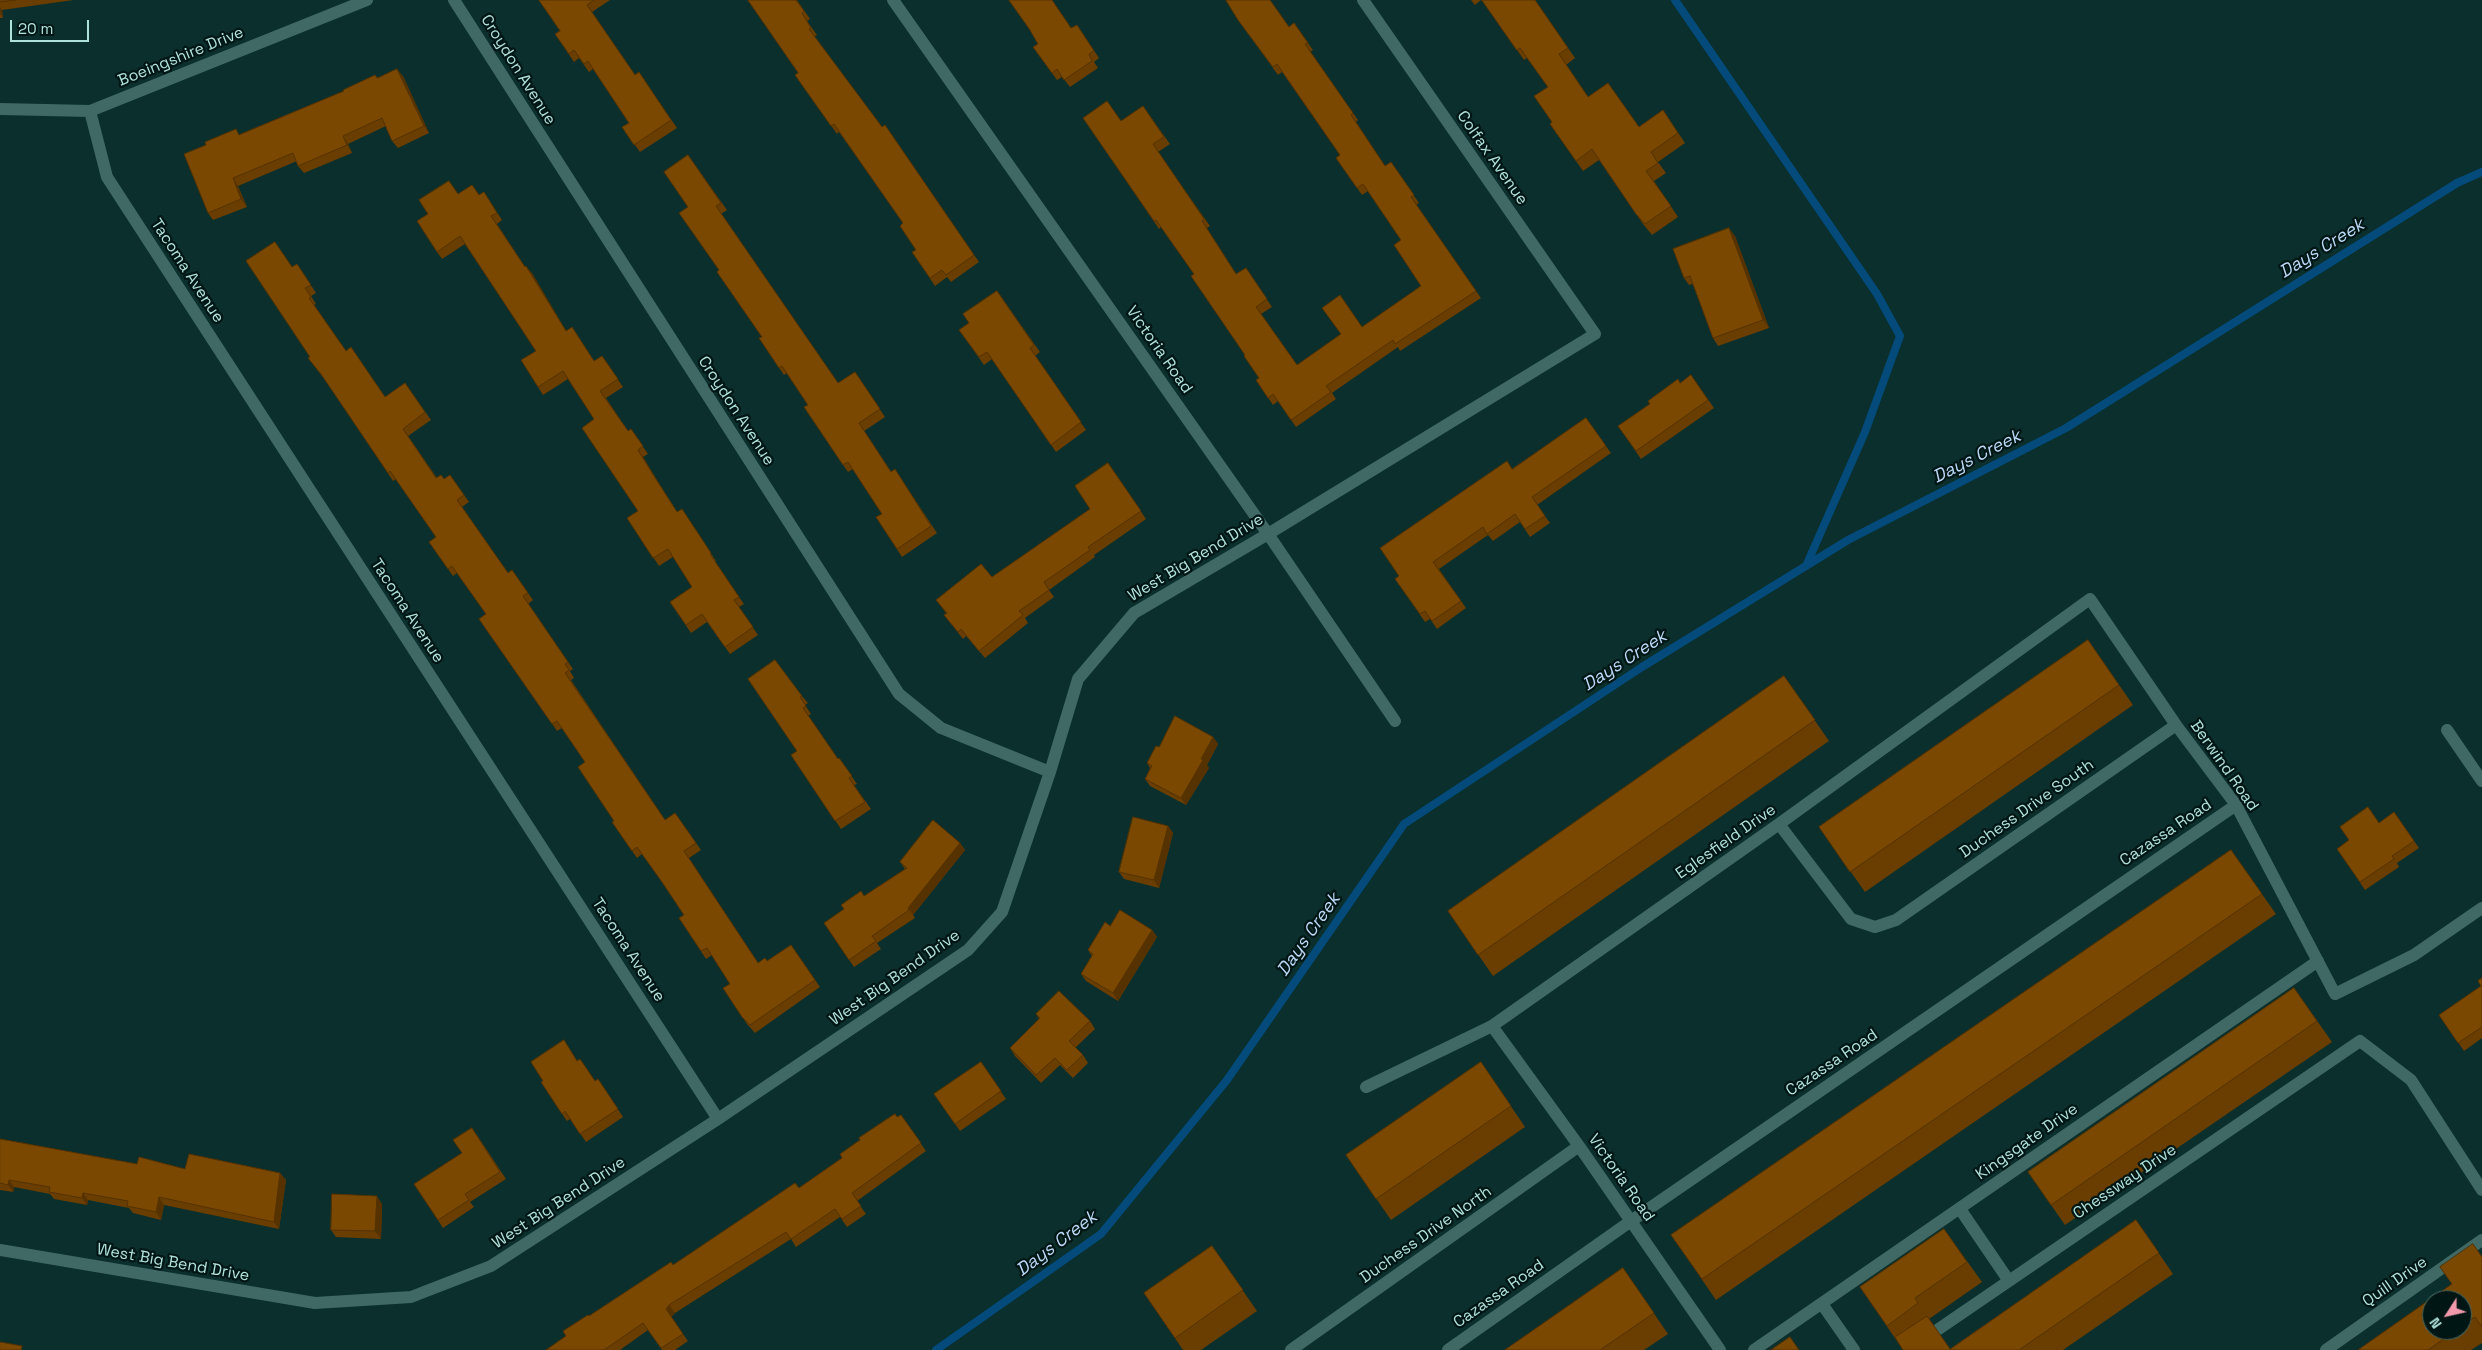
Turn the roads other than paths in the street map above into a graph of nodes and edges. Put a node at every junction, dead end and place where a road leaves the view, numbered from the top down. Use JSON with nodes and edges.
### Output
{"nodes":[{"id":1,"x":367,"y":0,"type":"edge"},
{"id":2,"x":454,"y":0,"type":"edge"},
{"id":3,"x":893,"y":0,"type":"edge"},
{"id":4,"x":1363,"y":0,"type":"edge"},
{"id":5,"x":0,"y":109,"type":"edge"},
{"id":6,"x":90,"y":111,"type":"junction"},
{"id":7,"x":1595,"y":334,"type":"joint"},
{"id":8,"x":1268,"y":534,"type":"junction"},
{"id":9,"x":2090,"y":599,"type":"joint"},
{"id":10,"x":1395,"y":721,"type":"dead end"},
{"id":11,"x":2176,"y":725,"type":"junction"},
{"id":12,"x":2447,"y":730,"type":"dead end"},
{"id":13,"x":1050,"y":772,"type":"junction"},
{"id":14,"x":2482,"y":781,"type":"edge"},
{"id":15,"x":2236,"y":805,"type":"junction"},
{"id":16,"x":1780,"y":824,"type":"junction"},
{"id":17,"x":2482,"y":908,"type":"edge"},
{"id":18,"x":2318,"y":960,"type":"junction"},
{"id":19,"x":1492,"y":1026,"type":"junction"},
{"id":20,"x":1366,"y":1087,"type":"dead end"},
{"id":21,"x":718,"y":1120,"type":"junction"},
{"id":22,"x":1579,"y":1146,"type":"junction"},
{"id":23,"x":2482,"y":1190,"type":"edge"},
{"id":24,"x":1960,"y":1209,"type":"junction"},
{"id":25,"x":1631,"y":1220,"type":"junction"},
{"id":26,"x":2482,"y":1240,"type":"edge"},
{"id":27,"x":0,"y":1250,"type":"edge"},
{"id":28,"x":2009,"y":1281,"type":"junction"},
{"id":29,"x":1822,"y":1304,"type":"junction"},
{"id":30,"x":1291,"y":1350,"type":"edge"},
{"id":31,"x":1448,"y":1350,"type":"edge"},
{"id":32,"x":1720,"y":1350,"type":"edge"},
{"id":33,"x":1754,"y":1350,"type":"edge"},
{"id":34,"x":1854,"y":1350,"type":"edge"},
{"id":35,"x":1908,"y":1350,"type":"edge"},
{"id":36,"x":2326,"y":1350,"type":"edge"}],
"edges":[{"from":1,"to":6,"type":"street","name":"Boeingshire Drive"},
{"from":2,"to":13,"type":"street","name":"Croydon Avenue"},
{"from":3,"to":8,"type":"street","name":"Victoria Road"},
{"from":4,"to":7,"type":"street","name":"Colfax Avenue"},
{"from":5,"to":6,"type":"street","name":"Boeingshire Drive"},
{"from":6,"to":21,"type":"street","name":"Tacoma Avenue"},
{"from":7,"to":8,"type":"street","name":"West Big Bend Drive"},
{"from":8,"to":10,"type":"street","name":"Victoria Road"},
{"from":8,"to":13,"type":"street","name":"West Big Bend Drive"},
{"from":9,"to":11,"type":"street","name":"Berwind Road"},
{"from":9,"to":16,"type":"street","name":"Eglesfield Drive"},
{"from":11,"to":15,"type":"street","name":"Berwind Road"},
{"from":11,"to":16,"type":"street","name":"Duchess Drive South"},
{"from":12,"to":14,"type":"street"},
{"from":13,"to":21,"type":"street","name":"West Big Bend Drive"},
{"from":15,"to":18,"type":"street","name":"Berwind Road"},
{"from":15,"to":25,"type":"street","name":"Cazassa Road"},
{"from":16,"to":19,"type":"street","name":"Eglesfield Drive"},
{"from":17,"to":18,"type":"street"},
{"from":18,"to":24,"type":"street","name":"Kingsgate Drive"},
{"from":19,"to":20,"type":"street","name":"Eglesfield Drive"},
{"from":19,"to":22,"type":"street","name":"Victoria Road"},
{"from":21,"to":27,"type":"street","name":"West Big Bend Drive"},
{"from":22,"to":25,"type":"street","name":"Victoria Road"},
{"from":22,"to":30,"type":"street","name":"Duchess Drive North"},
{"from":23,"to":28,"type":"street","name":"Chessway Drive"},
{"from":24,"to":28,"type":"street"},
{"from":24,"to":29,"type":"street","name":"Kingsgate Drive"},
{"from":25,"to":31,"type":"street","name":"Cazassa Road"},
{"from":25,"to":32,"type":"street","name":"Victoria Road"},
{"from":26,"to":36,"type":"street","name":"Quill Drive"},
{"from":28,"to":35,"type":"street","name":"Chessway Drive"},
{"from":29,"to":33,"type":"street","name":"Kingsgate Drive"},
{"from":29,"to":34,"type":"street"}]}
